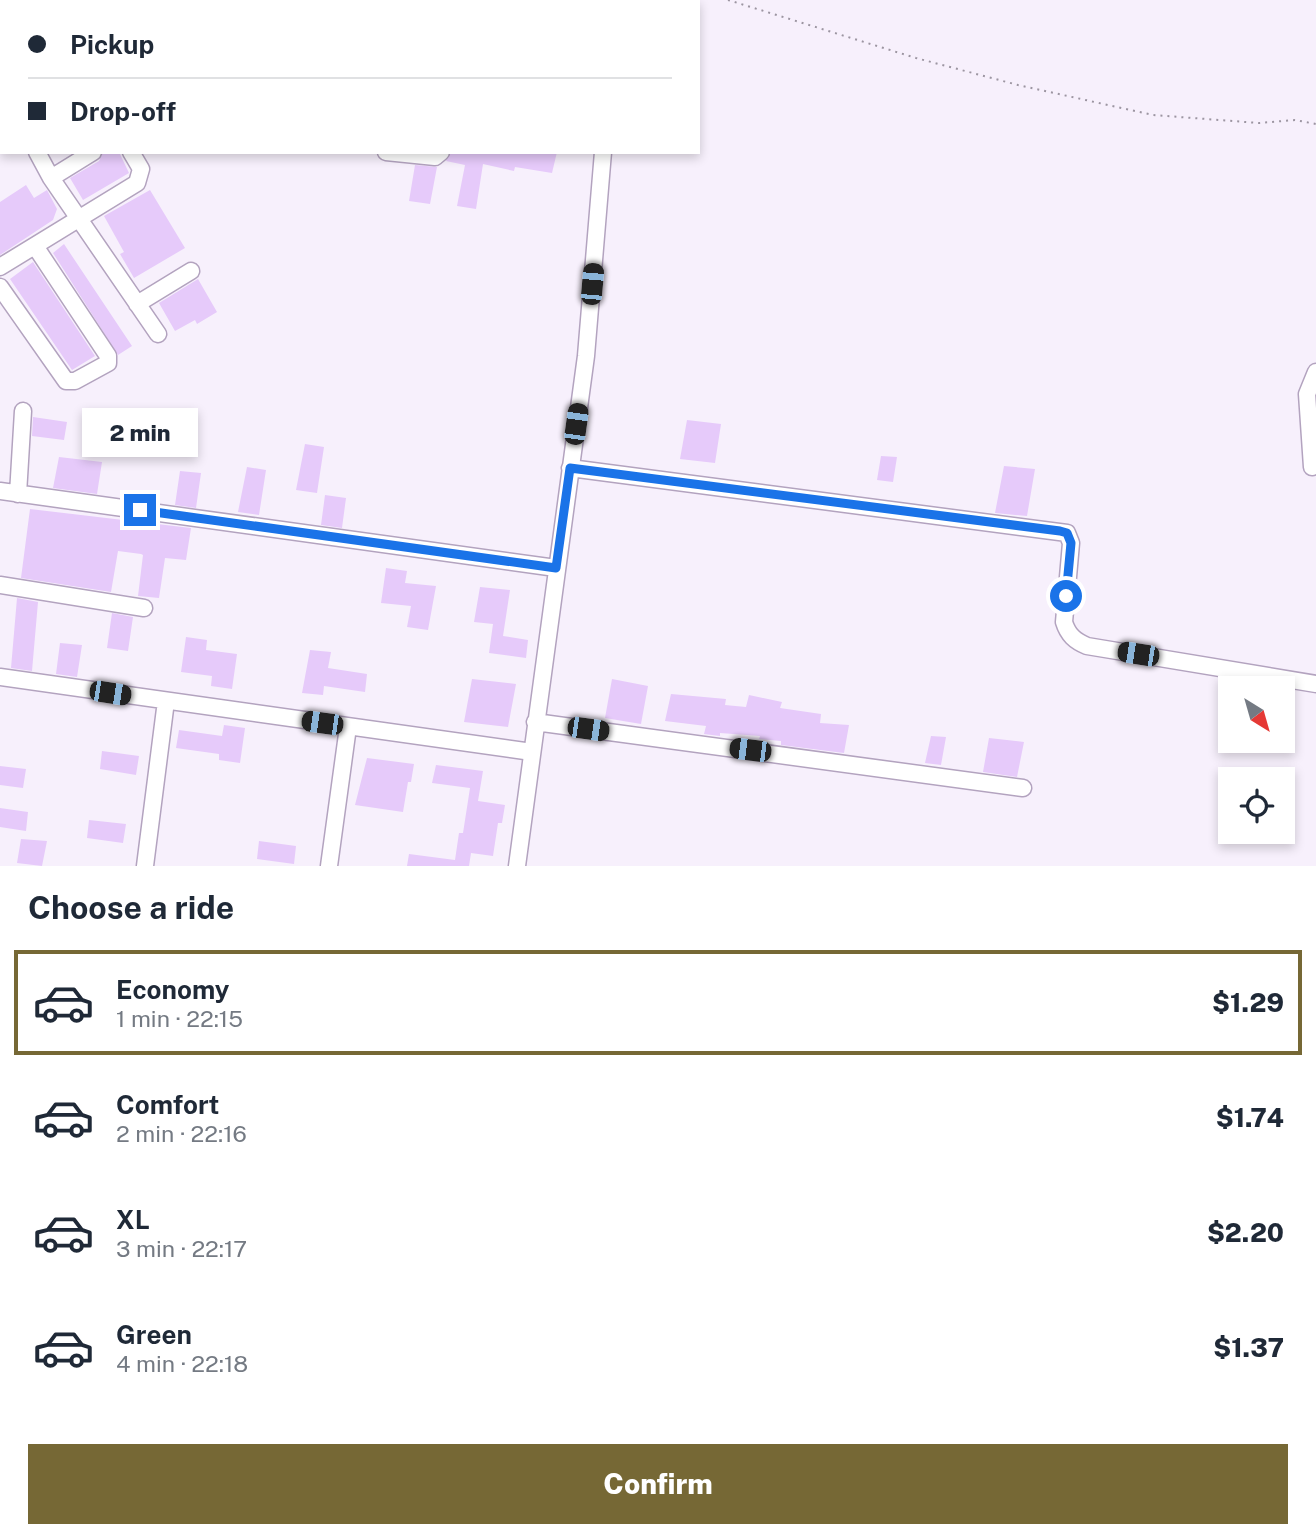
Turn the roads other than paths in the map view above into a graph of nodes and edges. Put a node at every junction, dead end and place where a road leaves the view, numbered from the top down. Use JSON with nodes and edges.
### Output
{"nodes":[{"id":1,"x":38,"y":154,"type":"edge"},
{"id":2,"x":90,"y":154,"type":"edge"},
{"id":3,"x":132,"y":154,"type":"edge"},
{"id":4,"x":406,"y":154,"type":"edge"},
{"id":5,"x":439,"y":154,"type":"edge"},
{"id":6,"x":603,"y":154,"type":"edge"},
{"id":7,"x":51,"y":178,"type":"junction"},
{"id":8,"x":78,"y":219,"type":"junction"},
{"id":9,"x":35,"y":246,"type":"junction"},
{"id":10,"x":0,"y":267,"type":"edge"},
{"id":11,"x":191,"y":271,"type":"dead end"},
{"id":12,"x":0,"y":288,"type":"edge"},
{"id":13,"x":137,"y":304,"type":"junction"},
{"id":14,"x":158,"y":334,"type":"dead end"},
{"id":15,"x":1316,"y":372,"type":"edge"},
{"id":16,"x":23,"y":411,"type":"dead end"},
{"id":17,"x":1312,"y":467,"type":"dead end"},
{"id":18,"x":570,"y":468,"type":"junction"},
{"id":19,"x":0,"y":491,"type":"edge"},
{"id":20,"x":18,"y":494,"type":"junction"},
{"id":21,"x":556,"y":568,"type":"junction"},
{"id":22,"x":0,"y":585,"type":"edge"},
{"id":23,"x":144,"y":608,"type":"dead end"},
{"id":24,"x":0,"y":677,"type":"edge"},
{"id":25,"x":1316,"y":684,"type":"edge"},
{"id":26,"x":166,"y":701,"type":"junction"},
{"id":27,"x":535,"y":722,"type":"junction"},
{"id":28,"x":348,"y":727,"type":"junction"},
{"id":29,"x":532,"y":752,"type":"junction"},
{"id":30,"x":1023,"y":788,"type":"dead end"},
{"id":31,"x":145,"y":866,"type":"edge"},
{"id":32,"x":329,"y":866,"type":"edge"},
{"id":33,"x":517,"y":866,"type":"edge"}],
"edges":[{"from":1,"to":7,"type":"street"},
{"from":2,"to":7,"type":"street"},
{"from":3,"to":8,"type":"street"},
{"from":4,"to":5,"type":"street"},
{"from":6,"to":18,"type":"street"},
{"from":7,"to":8,"type":"street"},
{"from":8,"to":9,"type":"street"},
{"from":8,"to":13,"type":"street"},
{"from":9,"to":10,"type":"street"},
{"from":9,"to":12,"type":"street"},
{"from":11,"to":13,"type":"street"},
{"from":13,"to":14,"type":"street"},
{"from":15,"to":17,"type":"street"},
{"from":16,"to":20,"type":"street"},
{"from":18,"to":21,"type":"street"},
{"from":18,"to":25,"type":"street"},
{"from":19,"to":20,"type":"street"},
{"from":20,"to":21,"type":"street"},
{"from":21,"to":27,"type":"street"},
{"from":22,"to":23,"type":"street"},
{"from":24,"to":26,"type":"street"},
{"from":26,"to":28,"type":"street"},
{"from":26,"to":31,"type":"street"},
{"from":27,"to":29,"type":"street"},
{"from":27,"to":30,"type":"street"},
{"from":28,"to":29,"type":"street"},
{"from":28,"to":32,"type":"street"},
{"from":29,"to":33,"type":"street"}]}
